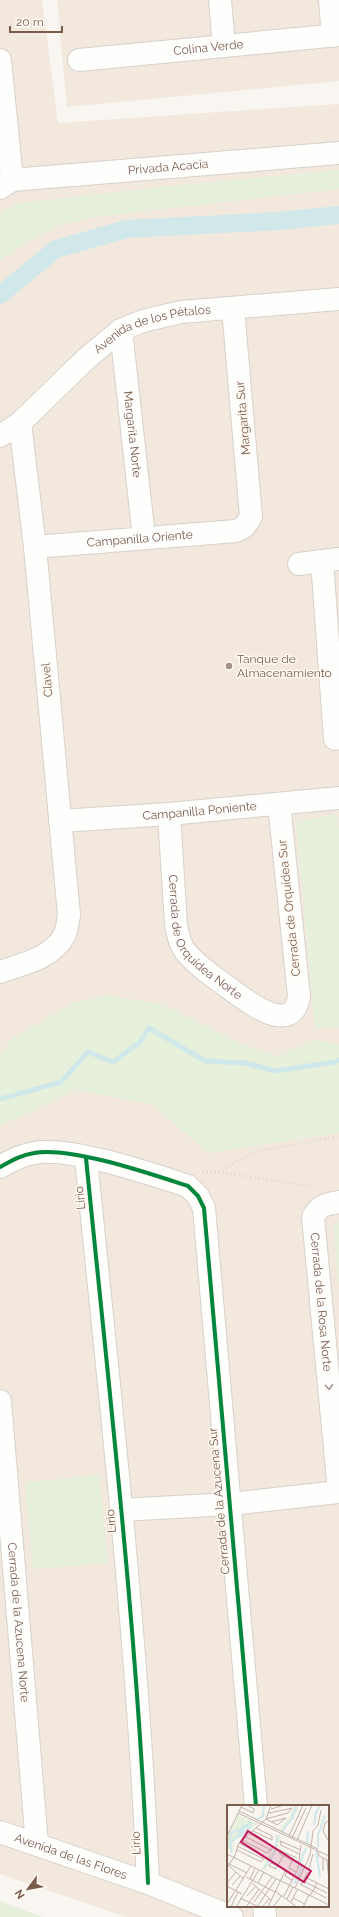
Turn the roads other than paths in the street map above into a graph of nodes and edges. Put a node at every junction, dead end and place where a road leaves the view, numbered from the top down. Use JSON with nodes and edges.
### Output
{"nodes":[{"id":1,"x":220,"y":0,"type":"edge"},
{"id":2,"x":330,"y":0,"type":"edge"},
{"id":3,"x":336,"y":35,"type":"edge"},
{"id":4,"x":224,"y":46,"type":"junction"},
{"id":5,"x":79,"y":60,"type":"dead end"},
{"id":6,"x":0,"y":66,"type":"edge"},
{"id":7,"x":339,"y":152,"type":"edge"},
{"id":8,"x":6,"y":184,"type":"edge"},
{"id":9,"x":339,"y":299,"type":"edge"},
{"id":10,"x":233,"y":308,"type":"junction"},
{"id":11,"x":121,"y":330,"type":"junction"},
{"id":12,"x":20,"y":423,"type":"junction"},
{"id":13,"x":0,"y":436,"type":"edge"},
{"id":14,"x":244,"y":527,"type":"joint"},
{"id":15,"x":144,"y":538,"type":"junction"},
{"id":16,"x":34,"y":547,"type":"junction"},
{"id":17,"x":330,"y":560,"type":"edge"},
{"id":18,"x":299,"y":564,"type":"dead end"},
{"id":19,"x":335,"y":739,"type":"dead end"},
{"id":20,"x":339,"y":798,"type":"edge"},
{"id":21,"x":279,"y":804,"type":"junction"},
{"id":22,"x":169,"y":814,"type":"junction"},
{"id":23,"x":60,"y":821,"type":"junction"},
{"id":24,"x":0,"y":972,"type":"edge"},
{"id":25,"x":294,"y":1010,"type":"joint"},
{"id":26,"x":86,"y":1158,"type":"junction"},
{"id":27,"x":0,"y":1167,"type":"edge"},
{"id":28,"x":339,"y":1202,"type":"edge"},
{"id":29,"x":0,"y":1401,"type":"edge"},
{"id":30,"x":339,"y":1492,"type":"edge"},
{"id":31,"x":230,"y":1504,"type":"junction"},
{"id":32,"x":121,"y":1510,"type":"junction"},
{"id":33,"x":256,"y":1805,"type":"edge"},
{"id":34,"x":0,"y":1832,"type":"edge"},
{"id":35,"x":37,"y":1844,"type":"junction"},
{"id":36,"x":148,"y":1883,"type":"junction"},
{"id":37,"x":264,"y":1907,"type":"edge"},
{"id":38,"x":232,"y":1917,"type":"edge"},
{"id":39,"x":265,"y":1917,"type":"edge"}],
"edges":[{"from":1,"to":4,"type":"street"},
{"from":2,"to":3,"type":"street"},
{"from":3,"to":4,"type":"street","name":"Colina Verde"},
{"from":4,"to":5,"type":"street","name":"Colina Verde"},
{"from":6,"to":8,"type":"street"},
{"from":7,"to":8,"type":"street","name":"Privada Acacia"},
{"from":9,"to":10,"type":"street","name":"Avenida de los Pétalos"},
{"from":10,"to":11,"type":"street","name":"Avenida de los Pétalos"},
{"from":10,"to":14,"type":"street","name":"Margarita Sur"},
{"from":11,"to":12,"type":"street","name":"Avenida de los Pétalos"},
{"from":11,"to":15,"type":"street","name":"Margarita Norte"},
{"from":12,"to":13,"type":"street","name":"Avenida de los Pétalos"},
{"from":12,"to":16,"type":"street","name":"Clavel"},
{"from":14,"to":15,"type":"street","name":"Campanilla Oriente"},
{"from":15,"to":16,"type":"street","name":"Campanilla Oriente"},
{"from":16,"to":23,"type":"street","name":"Clavel"},
{"from":17,"to":18,"type":"street"},
{"from":17,"to":19,"type":"street"},
{"from":20,"to":21,"type":"street","name":"Campanilla Poniente"},
{"from":21,"to":22,"type":"street","name":"Campanilla Poniente"},
{"from":21,"to":25,"type":"street","name":"Cerrada de Orquídea Sur"},
{"from":22,"to":23,"type":"street","name":"Campanilla Poniente"},
{"from":22,"to":25,"type":"street","name":"Cerrada de Orquídea Norte"},
{"from":23,"to":24,"type":"street","name":"Clavel"},
{"from":26,"to":27,"type":"street"},
{"from":26,"to":31,"type":"street","name":"Cerrada de la Azucena Sur"},
{"from":26,"to":32,"type":"street","name":"Lirio"},
{"from":28,"to":30,"type":"street","name":"Cerrada de la Rosa Norte","one_way":true},
{"from":29,"to":35,"type":"street","name":"Cerrada de la Azucena Norte"},
{"from":30,"to":31,"type":"street"},
{"from":31,"to":32,"type":"street"},
{"from":31,"to":33,"type":"street","name":"Cerrada de la Azucena Sur"},
{"from":32,"to":36,"type":"street","name":"Lirio"},
{"from":34,"to":35,"type":"street","name":"Avenida de las Flores"},
{"from":35,"to":36,"type":"street","name":"Avenida de las Flores"},
{"from":36,"to":38,"type":"street","name":"Avenida de las Flores"},
{"from":37,"to":39,"type":"street"}]}
